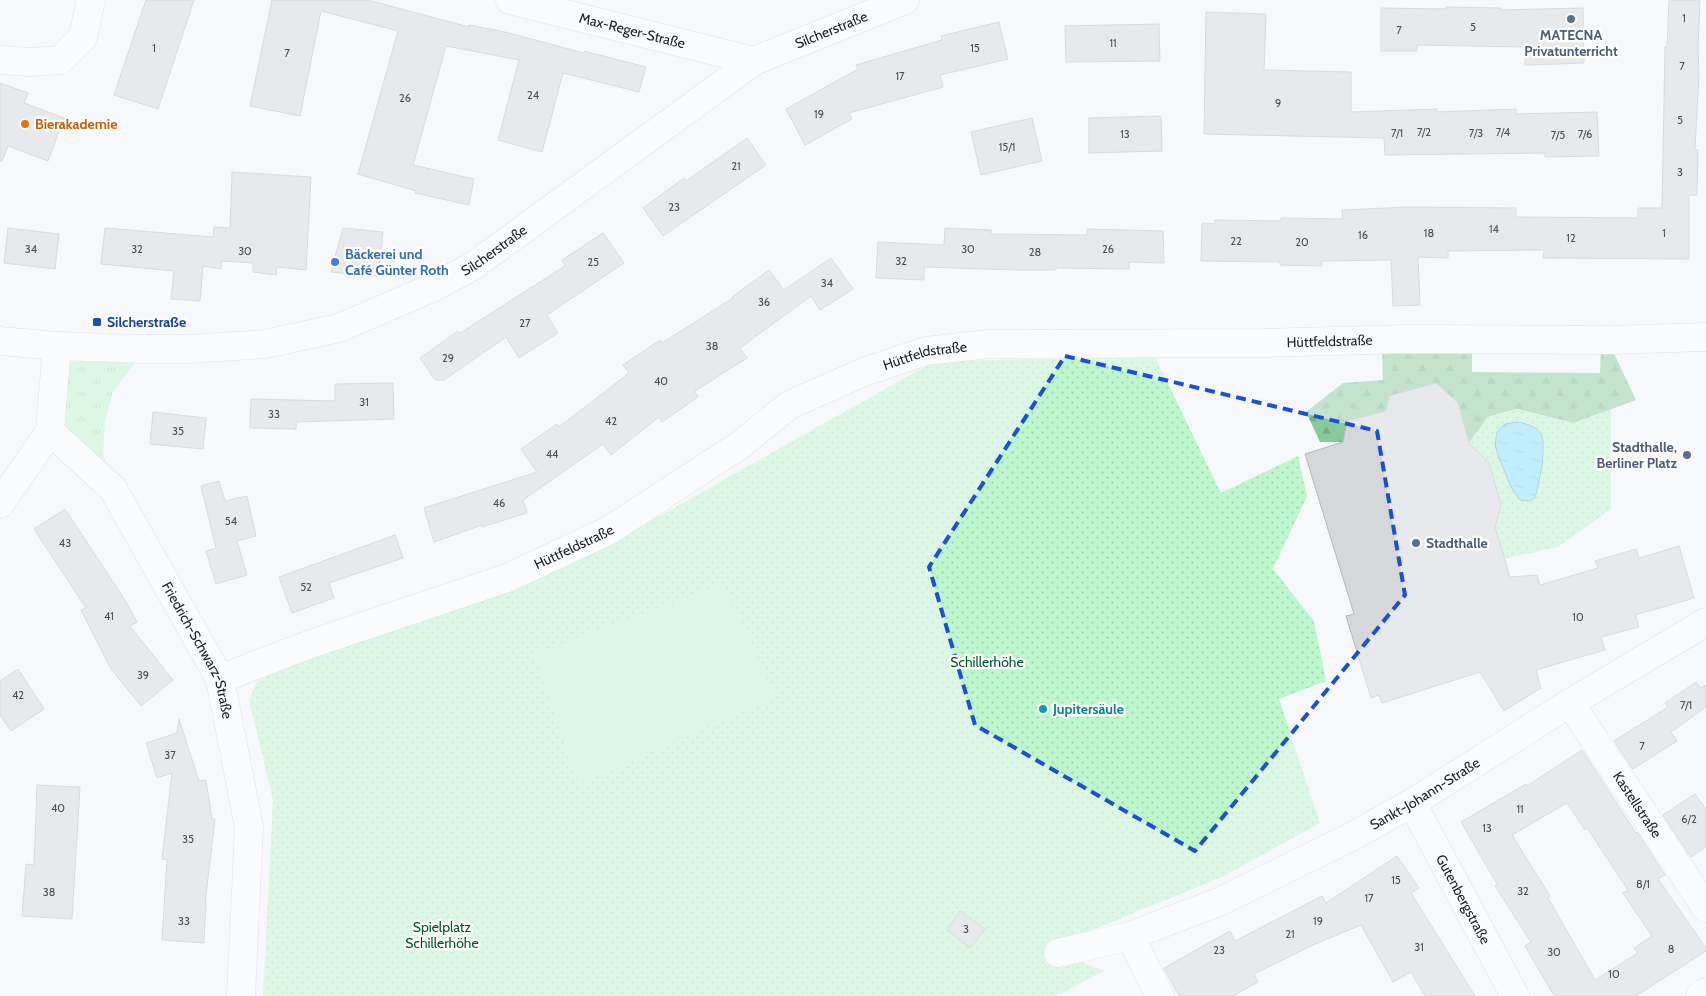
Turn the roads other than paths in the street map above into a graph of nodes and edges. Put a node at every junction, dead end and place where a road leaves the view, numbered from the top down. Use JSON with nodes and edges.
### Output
{"nodes":[{"id":1,"x":91,"y":0,"type":"edge"},
{"id":2,"x":510,"y":0,"type":"edge"},
{"id":3,"x":905,"y":0,"type":"edge"},
{"id":4,"x":0,"y":60,"type":"edge"},
{"id":5,"x":754,"y":62,"type":"junction"},
{"id":6,"x":1706,"y":338,"type":"edge"},
{"id":7,"x":0,"y":341,"type":"edge"},
{"id":8,"x":57,"y":346,"type":"junction"},
{"id":9,"x":50,"y":431,"type":"junction"},
{"id":10,"x":0,"y":504,"type":"edge"},
{"id":11,"x":1706,"y":622,"type":"edge"},
{"id":12,"x":220,"y":680,"type":"junction"},
{"id":13,"x":1570,"y":703,"type":"junction"},
{"id":14,"x":1412,"y":803,"type":"junction"},
{"id":15,"x":1706,"y":908,"type":"edge"},
{"id":16,"x":1130,"y":936,"type":"junction"},
{"id":17,"x":1058,"y":953,"type":"dead end"},
{"id":18,"x":1706,"y":992,"type":"edge"},
{"id":19,"x":241,"y":996,"type":"edge"},
{"id":20,"x":1160,"y":996,"type":"edge"},
{"id":21,"x":1515,"y":996,"type":"edge"},
{"id":22,"x":1700,"y":996,"type":"edge"}],
"edges":[{"from":1,"to":4,"type":"street"},
{"from":2,"to":5,"type":"street","name":"Max-Reger-Straße"},
{"from":3,"to":5,"type":"street","name":"Silcherstraße"},
{"from":5,"to":8,"type":"street","name":"Silcherstraße"},
{"from":6,"to":12,"type":"street","name":"Hüttfeldstraße"},
{"from":7,"to":8,"type":"street","name":"Silcherstraße"},
{"from":8,"to":9,"type":"street"},
{"from":9,"to":10,"type":"street"},
{"from":9,"to":12,"type":"street","name":"Friedrich-Schwarz-Straße"},
{"from":11,"to":13,"type":"street","name":"Sankt-Johann-Straße"},
{"from":12,"to":19,"type":"street","name":"Friedrich-Schwarz-Straße"},
{"from":13,"to":14,"type":"street","name":"Sankt-Johann-Straße"},
{"from":13,"to":15,"type":"street","name":"Kastellstraße"},
{"from":14,"to":16,"type":"street","name":"Sankt-Johann-Straße"},
{"from":14,"to":21,"type":"street","name":"Gutenbergstraße"},
{"from":16,"to":17,"type":"street","name":"Sankt-Johann-Straße"},
{"from":16,"to":20,"type":"street"},
{"from":18,"to":22,"type":"street"}]}
